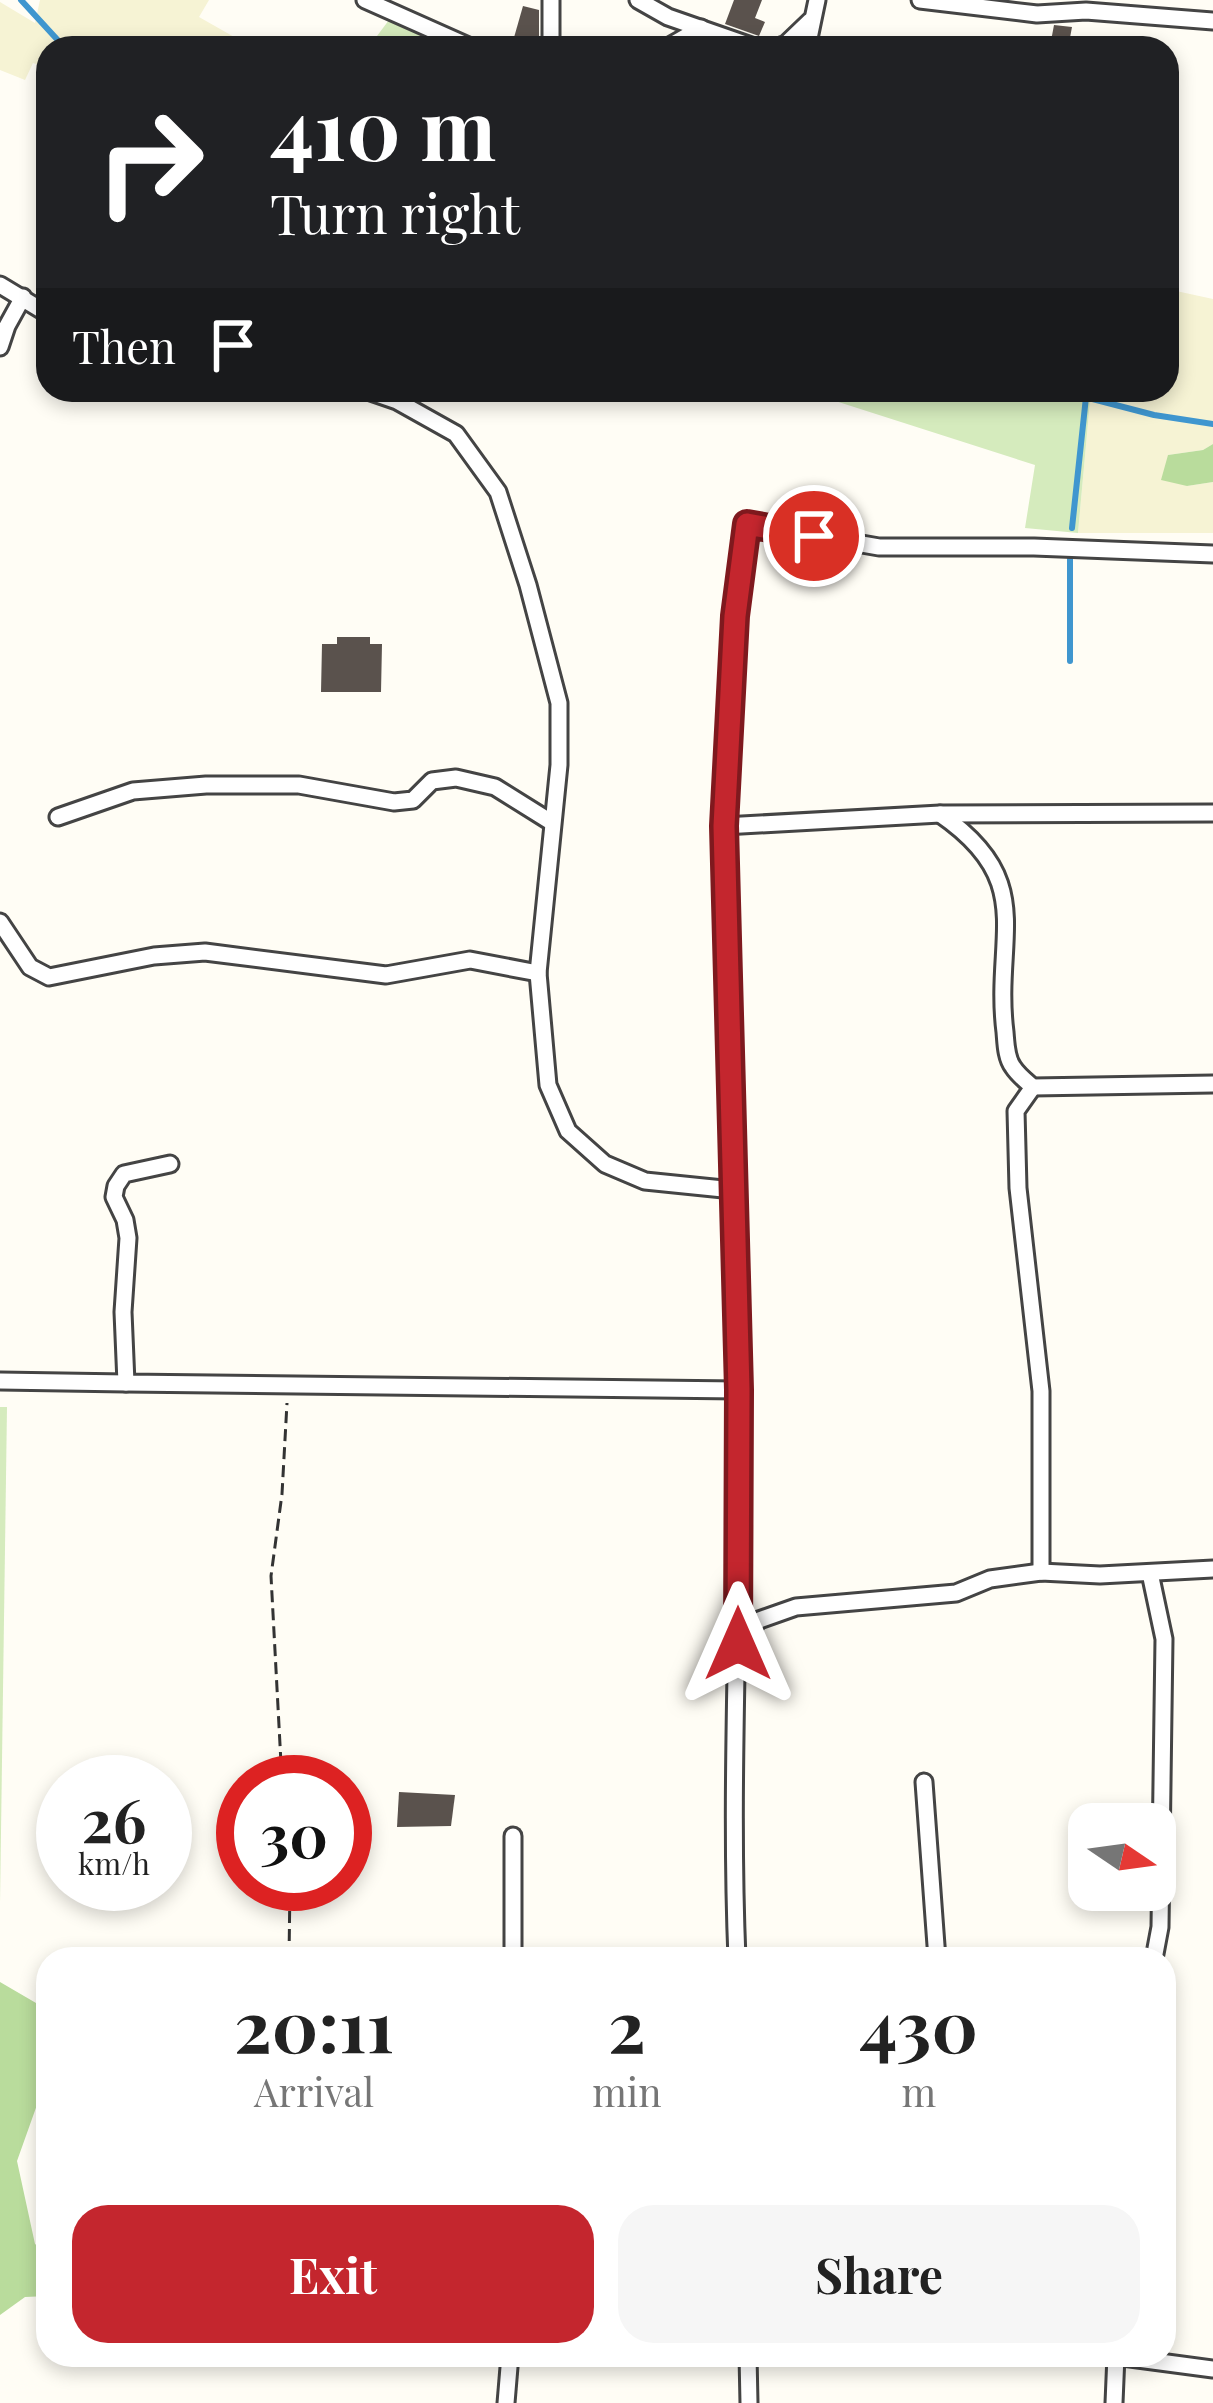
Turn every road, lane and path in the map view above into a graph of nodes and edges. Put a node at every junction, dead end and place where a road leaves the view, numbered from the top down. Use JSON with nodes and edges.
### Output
{"nodes":[{"id":1,"x":365,"y":0,"type":"edge"},
{"id":2,"x":551,"y":0,"type":"edge"},
{"id":3,"x":638,"y":0,"type":"edge"},
{"id":4,"x":817,"y":0,"type":"edge"},
{"id":5,"x":920,"y":0,"type":"edge"},
{"id":6,"x":810,"y":21,"type":"junction"},
{"id":7,"x":1213,"y":21,"type":"edge"},
{"id":8,"x":701,"y":28,"type":"junction"},
{"id":9,"x":446,"y":36,"type":"edge"},
{"id":10,"x":551,"y":36,"type":"edge"},
{"id":11,"x":687,"y":36,"type":"edge"},
{"id":12,"x":723,"y":36,"type":"edge"},
{"id":13,"x":794,"y":36,"type":"edge"},
{"id":14,"x":808,"y":36,"type":"edge"},
{"id":15,"x":0,"y":285,"type":"edge"},
{"id":16,"x":23,"y":297,"type":"junction"},
{"id":17,"x":36,"y":306,"type":"edge"},
{"id":18,"x":0,"y":347,"type":"edge"},
{"id":19,"x":400,"y":402,"type":"edge"},
{"id":20,"x":1213,"y":554,"type":"edge"},
{"id":21,"x":1213,"y":813,"type":"edge"},
{"id":22,"x":940,"y":814,"type":"junction"},
{"id":23,"x":58,"y":817,"type":"dead end"},
{"id":24,"x":551,"y":822,"type":"junction"},
{"id":25,"x":724,"y":826,"type":"junction"},
{"id":26,"x":0,"y":922,"type":"edge"},
{"id":27,"x":538,"y":973,"type":"junction"},
{"id":28,"x":1213,"y":1084,"type":"edge"},
{"id":29,"x":1033,"y":1087,"type":"junction"},
{"id":30,"x":170,"y":1164,"type":"dead end"},
{"id":31,"x":733,"y":1190,"type":"junction"},
{"id":32,"x":0,"y":1381,"type":"edge"},
{"id":33,"x":126,"y":1383,"type":"junction"},
{"id":34,"x":288,"y":1384,"type":"junction"},
{"id":35,"x":739,"y":1390,"type":"junction"},
{"id":36,"x":1213,"y":1569,"type":"edge"},
{"id":37,"x":1041,"y":1573,"type":"junction"},
{"id":38,"x":1150,"y":1573,"type":"junction"},
{"id":39,"x":738,"y":1644,"type":"junction"},
{"id":40,"x":281,"y":1755,"type":"edge"},
{"id":41,"x":923,"y":1782,"type":"dead end"},
{"id":42,"x":513,"y":1836,"type":"dead end"},
{"id":43,"x":290,"y":1911,"type":"edge"},
{"id":44,"x":290,"y":1947,"type":"edge"},
{"id":45,"x":513,"y":1947,"type":"edge"},
{"id":46,"x":736,"y":1947,"type":"edge"},
{"id":47,"x":936,"y":1947,"type":"edge"},
{"id":48,"x":1156,"y":1947,"type":"edge"},
{"id":49,"x":1176,"y":2364,"type":"edge"},
{"id":50,"x":509,"y":2367,"type":"edge"},
{"id":51,"x":748,"y":2367,"type":"edge"},
{"id":52,"x":1115,"y":2367,"type":"edge"},
{"id":53,"x":1213,"y":2369,"type":"edge"},
{"id":54,"x":506,"y":2403,"type":"edge"},
{"id":55,"x":749,"y":2403,"type":"edge"},
{"id":56,"x":1114,"y":2403,"type":"edge"}],
"edges":[{"from":1,"to":9,"type":"street"},
{"from":2,"to":10,"type":"street"},
{"from":3,"to":8,"type":"street"},
{"from":4,"to":6,"type":"street"},
{"from":5,"to":7,"type":"street"},
{"from":6,"to":13,"type":"street"},
{"from":6,"to":14,"type":"street"},
{"from":8,"to":11,"type":"street"},
{"from":8,"to":12,"type":"street"},
{"from":15,"to":16,"type":"street"},
{"from":16,"to":17,"type":"street"},
{"from":16,"to":18,"type":"street"},
{"from":19,"to":24,"type":"street"},
{"from":20,"to":25,"type":"street"},
{"from":21,"to":22,"type":"street"},
{"from":22,"to":25,"type":"street"},
{"from":22,"to":29,"type":"street"},
{"from":23,"to":24,"type":"street"},
{"from":24,"to":27,"type":"street"},
{"from":25,"to":31,"type":"street"},
{"from":26,"to":27,"type":"street"},
{"from":27,"to":31,"type":"street"},
{"from":28,"to":29,"type":"street"},
{"from":29,"to":37,"type":"street"},
{"from":30,"to":33,"type":"street"},
{"from":31,"to":35,"type":"street"},
{"from":32,"to":33,"type":"street"},
{"from":33,"to":34,"type":"street"},
{"from":34,"to":35,"type":"street"},
{"from":34,"to":40,"type":"path"},
{"from":35,"to":39,"type":"street"},
{"from":36,"to":38,"type":"street"},
{"from":37,"to":38,"type":"street"},
{"from":37,"to":39,"type":"street"},
{"from":38,"to":48,"type":"street"},
{"from":39,"to":46,"type":"street"},
{"from":41,"to":47,"type":"street"},
{"from":42,"to":45,"type":"street"},
{"from":43,"to":44,"type":"path"},
{"from":49,"to":53,"type":"street"},
{"from":50,"to":54,"type":"street"},
{"from":51,"to":55,"type":"street"},
{"from":52,"to":56,"type":"street"}]}
